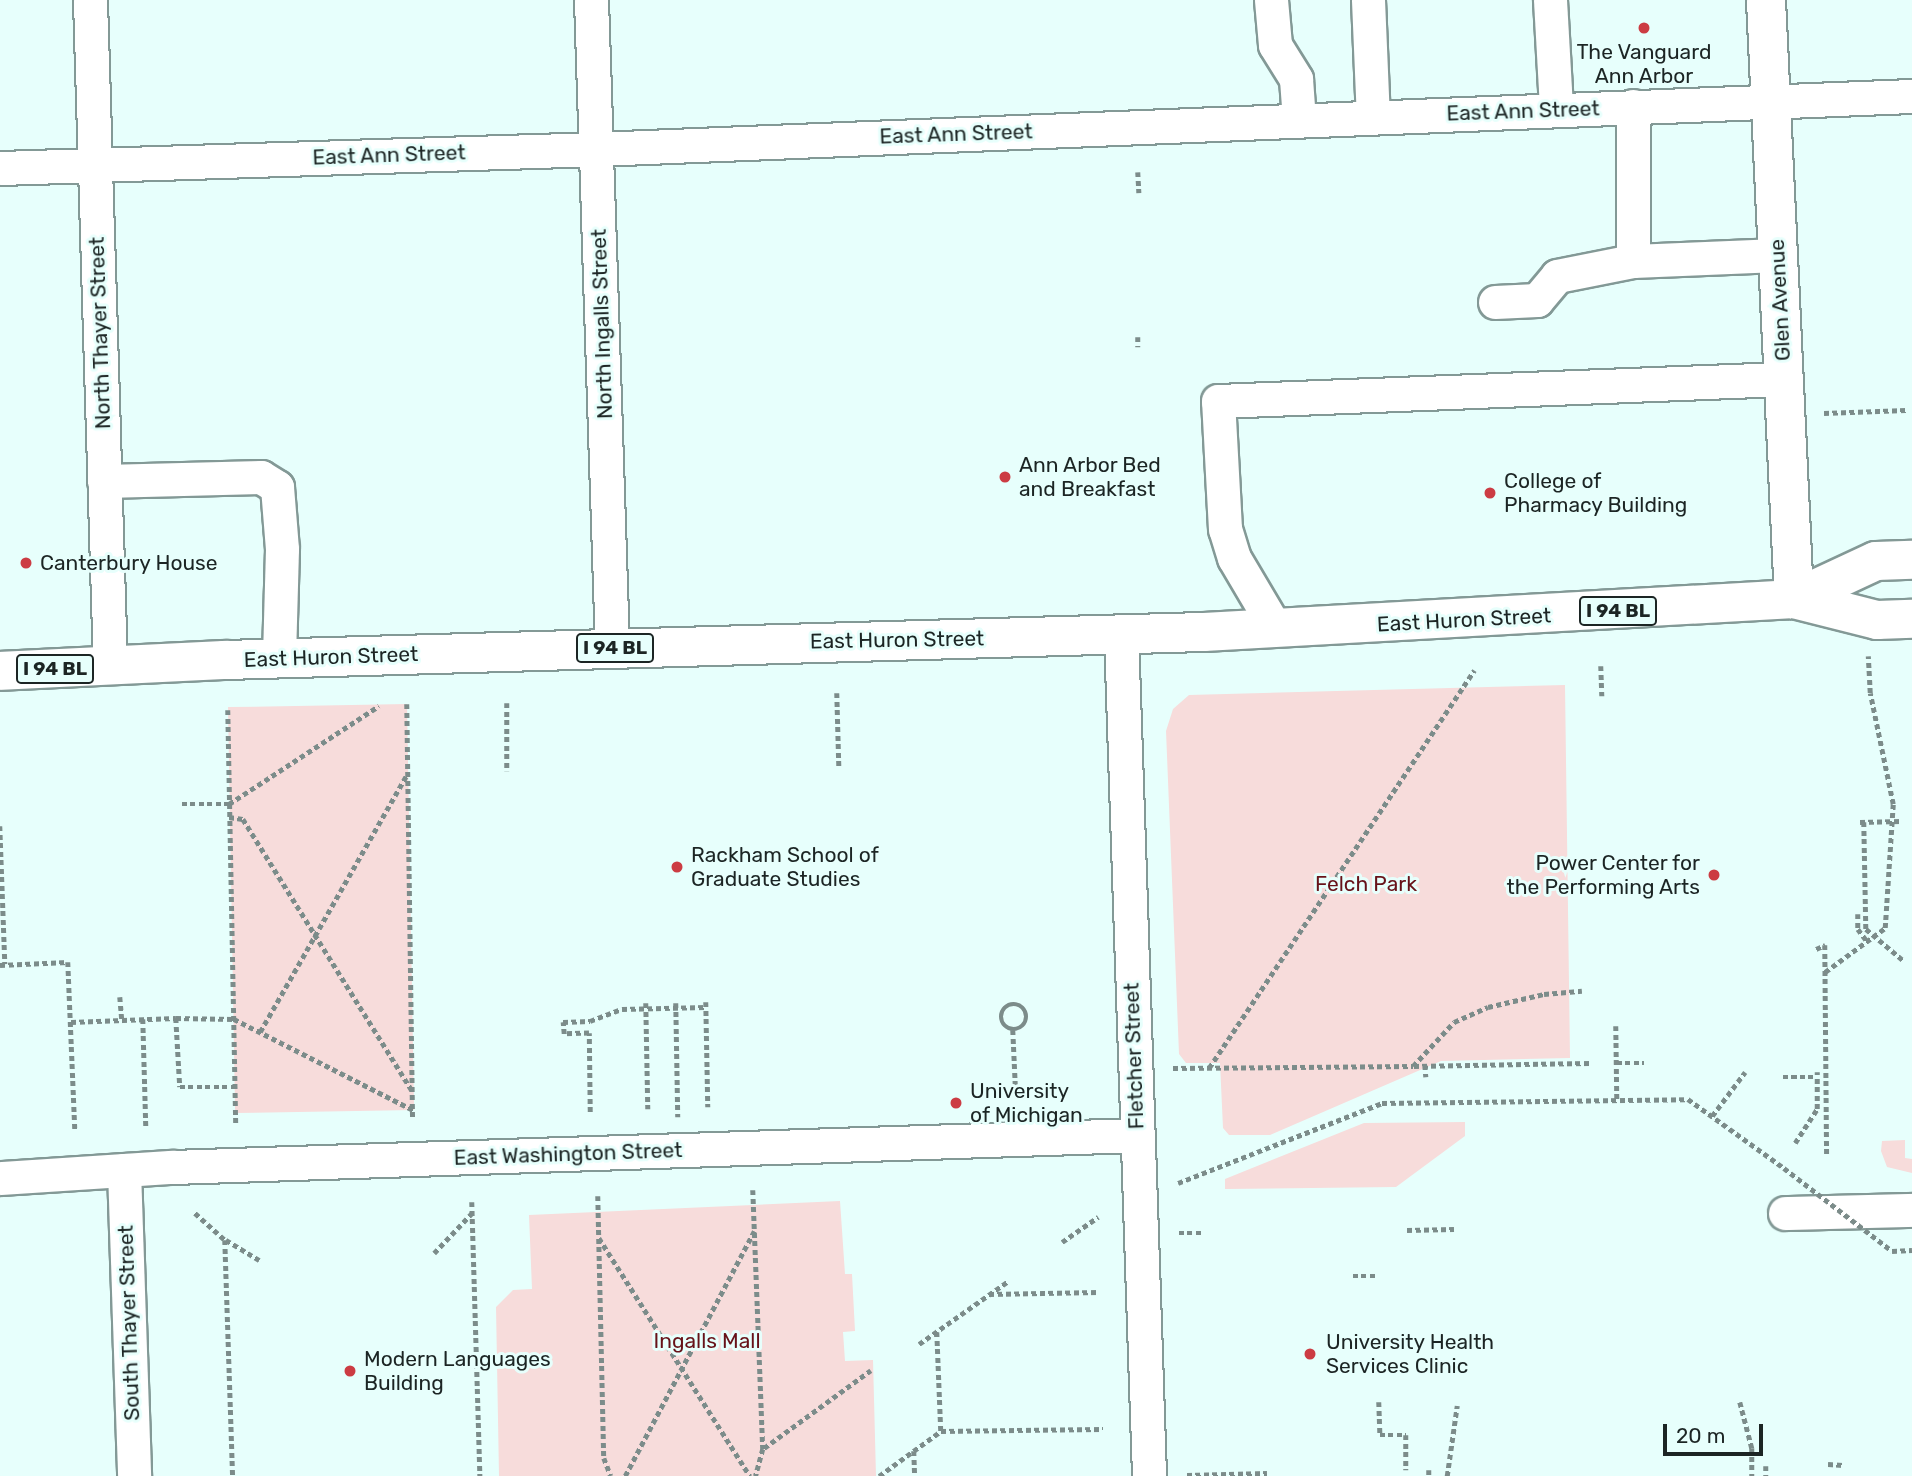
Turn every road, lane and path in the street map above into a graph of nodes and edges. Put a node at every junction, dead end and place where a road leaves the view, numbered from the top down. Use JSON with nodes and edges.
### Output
{"nodes":[{"id":1,"x":90,"y":0,"type":"edge"},
{"id":2,"x":591,"y":0,"type":"edge"},
{"id":3,"x":1270,"y":0,"type":"edge"},
{"id":4,"x":1368,"y":0,"type":"edge"},
{"id":5,"x":1550,"y":0,"type":"edge"},
{"id":6,"x":1766,"y":0,"type":"edge"},
{"id":7,"x":1912,"y":96,"type":"edge"},
{"id":8,"x":1771,"y":101,"type":"junction"},
{"id":9,"x":1633,"y":106,"type":"junction"},
{"id":10,"x":1556,"y":109,"type":"junction"},
{"id":11,"x":1373,"y":117,"type":"junction"},
{"id":12,"x":1299,"y":120,"type":"junction"},
{"id":13,"x":597,"y":149,"type":"junction"},
{"id":14,"x":95,"y":165,"type":"junction"},
{"id":15,"x":0,"y":168,"type":"edge"},
{"id":16,"x":1138,"y":172,"type":"dead end"},
{"id":17,"x":1139,"y":193,"type":"dead end"},
{"id":18,"x":1778,"y":254,"type":"junction"},
{"id":19,"x":1633,"y":261,"type":"junction"},
{"id":20,"x":1495,"y":302,"type":"dead end"},
{"id":21,"x":1138,"y":337,"type":"dead end"},
{"id":22,"x":1138,"y":347,"type":"dead end"},
{"id":23,"x":1784,"y":379,"type":"junction"},
{"id":24,"x":1906,"y":410,"type":"dead end"},
{"id":25,"x":1824,"y":413,"type":"dead end"},
{"id":26,"x":104,"y":481,"type":"junction"},
{"id":27,"x":1912,"y":560,"type":"edge"},
{"id":28,"x":1794,"y":599,"type":"junction"},
{"id":29,"x":1912,"y":619,"type":"edge"},
{"id":30,"x":1276,"y":629,"type":"junction"},
{"id":31,"x":1121,"y":635,"type":"junction"},
{"id":32,"x":612,"y":648,"type":"junction"},
{"id":33,"x":1868,"y":656,"type":"dead end"},
{"id":34,"x":279,"y":658,"type":"junction"},
{"id":35,"x":1601,"y":666,"type":"dead end"},
{"id":36,"x":110,"y":667,"type":"junction"},
{"id":37,"x":1474,"y":670,"type":"dead end"},
{"id":38,"x":0,"y":671,"type":"edge"},
{"id":39,"x":837,"y":693,"type":"dead end"},
{"id":40,"x":1602,"y":696,"type":"dead end"},
{"id":41,"x":507,"y":702,"type":"dead end"},
{"id":42,"x":407,"y":704,"type":"dead end"},
{"id":43,"x":379,"y":706,"type":"dead end"},
{"id":44,"x":228,"y":710,"type":"dead end"},
{"id":45,"x":839,"y":766,"type":"dead end"},
{"id":46,"x":507,"y":771,"type":"dead end"},
{"id":47,"x":408,"y":773,"type":"junction"},
{"id":48,"x":182,"y":804,"type":"dead end"},
{"id":49,"x":229,"y":804,"type":"junction"},
{"id":50,"x":229,"y":817,"type":"junction"},
{"id":51,"x":1894,"y":821,"type":"junction"},
{"id":52,"x":1901,"y":821,"type":"dead end"},
{"id":53,"x":0,"y":827,"type":"edge"},
{"id":54,"x":1858,"y":914,"type":"dead end"},
{"id":55,"x":315,"y":935,"type":"junction"},
{"id":56,"x":1874,"y":936,"type":"junction"},
{"id":57,"x":1867,"y":941,"type":"junction"},
{"id":58,"x":1816,"y":948,"type":"dead end"},
{"id":59,"x":1903,"y":960,"type":"dead end"},
{"id":60,"x":3,"y":964,"type":"edge"},
{"id":61,"x":1825,"y":972,"type":"junction"},
{"id":62,"x":1582,"y":991,"type":"dead end"},
{"id":63,"x":120,"y":997,"type":"dead end"},
{"id":64,"x":676,"y":1005,"type":"junction"},
{"id":65,"x":646,"y":1006,"type":"junction"},
{"id":66,"x":176,"y":1018,"type":"junction"},
{"id":67,"x":143,"y":1019,"type":"junction"},
{"id":68,"x":234,"y":1019,"type":"junction"},
{"id":69,"x":122,"y":1020,"type":"junction"},
{"id":70,"x":71,"y":1022,"type":"junction"},
{"id":71,"x":1616,"y":1026,"type":"dead end"},
{"id":72,"x":1013,"y":1030,"type":"junction"},
{"id":73,"x":260,"y":1032,"type":"junction"},
{"id":74,"x":1590,"y":1063,"type":"dead end"},
{"id":75,"x":1617,"y":1063,"type":"junction"},
{"id":76,"x":1644,"y":1063,"type":"dead end"},
{"id":77,"x":1425,"y":1065,"type":"junction"},
{"id":78,"x":1413,"y":1066,"type":"junction"},
{"id":79,"x":1172,"y":1068,"type":"dead end"},
{"id":80,"x":1209,"y":1068,"type":"junction"},
{"id":81,"x":1745,"y":1072,"type":"dead end"},
{"id":82,"x":1426,"y":1077,"type":"dead end"},
{"id":83,"x":1783,"y":1077,"type":"dead end"},
{"id":84,"x":234,"y":1087,"type":"junction"},
{"id":85,"x":413,"y":1092,"type":"junction"},
{"id":86,"x":1016,"y":1096,"type":"dead end"},
{"id":87,"x":1618,"y":1100,"type":"junction"},
{"id":88,"x":708,"y":1107,"type":"dead end"},
{"id":89,"x":648,"y":1109,"type":"dead end"},
{"id":90,"x":1817,"y":1109,"type":"junction"},
{"id":91,"x":1827,"y":1109,"type":"junction"},
{"id":92,"x":413,"y":1110,"type":"junction"},
{"id":93,"x":590,"y":1112,"type":"dead end"},
{"id":94,"x":1712,"y":1116,"type":"junction"},
{"id":95,"x":413,"y":1118,"type":"dead end"},
{"id":96,"x":678,"y":1118,"type":"dead end"},
{"id":97,"x":236,"y":1124,"type":"dead end"},
{"id":98,"x":146,"y":1127,"type":"dead end"},
{"id":99,"x":75,"y":1131,"type":"dead end"},
{"id":100,"x":1136,"y":1135,"type":"junction"},
{"id":101,"x":1795,"y":1143,"type":"dead end"},
{"id":102,"x":1827,"y":1154,"type":"dead end"},
{"id":103,"x":124,"y":1170,"type":"junction"},
{"id":104,"x":0,"y":1178,"type":"edge"},
{"id":105,"x":1178,"y":1182,"type":"dead end"},
{"id":106,"x":753,"y":1190,"type":"dead end"},
{"id":107,"x":598,"y":1196,"type":"dead end"},
{"id":108,"x":472,"y":1202,"type":"dead end"},
{"id":109,"x":1912,"y":1210,"type":"edge"},
{"id":110,"x":195,"y":1213,"type":"dead end"},
{"id":111,"x":473,"y":1213,"type":"junction"},
{"id":112,"x":1785,"y":1213,"type":"dead end"},
{"id":113,"x":1098,"y":1217,"type":"dead end"},
{"id":114,"x":1454,"y":1229,"type":"dead end"},
{"id":115,"x":755,"y":1230,"type":"junction"},
{"id":116,"x":1407,"y":1230,"type":"dead end"},
{"id":117,"x":1179,"y":1233,"type":"dead end"},
{"id":118,"x":1204,"y":1233,"type":"dead end"},
{"id":119,"x":598,"y":1238,"type":"junction"},
{"id":120,"x":225,"y":1240,"type":"junction"},
{"id":121,"x":1062,"y":1242,"type":"dead end"},
{"id":122,"x":1912,"y":1250,"type":"edge"},
{"id":123,"x":434,"y":1253,"type":"dead end"},
{"id":124,"x":259,"y":1260,"type":"dead end"},
{"id":125,"x":1353,"y":1276,"type":"dead end"},
{"id":126,"x":1377,"y":1276,"type":"dead end"},
{"id":127,"x":1007,"y":1282,"type":"dead end"},
{"id":128,"x":1099,"y":1292,"type":"dead end"},
{"id":129,"x":989,"y":1294,"type":"junction"},
{"id":130,"x":937,"y":1331,"type":"junction"},
{"id":131,"x":919,"y":1344,"type":"dead end"},
{"id":132,"x":682,"y":1368,"type":"junction"},
{"id":133,"x":872,"y":1370,"type":"dead end"},
{"id":134,"x":1379,"y":1402,"type":"dead end"},
{"id":135,"x":1740,"y":1402,"type":"dead end"},
{"id":136,"x":1457,"y":1406,"type":"dead end"},
{"id":137,"x":1103,"y":1429,"type":"dead end"},
{"id":138,"x":941,"y":1431,"type":"junction"},
{"id":139,"x":763,"y":1449,"type":"junction"},
{"id":140,"x":914,"y":1451,"type":"junction"},
{"id":141,"x":1828,"y":1464,"type":"dead end"},
{"id":142,"x":1766,"y":1465,"type":"dead end"},
{"id":143,"x":1843,"y":1465,"type":"dead end"},
{"id":144,"x":1406,"y":1471,"type":"dead end"},
{"id":145,"x":1267,"y":1473,"type":"dead end"},
{"id":146,"x":1187,"y":1475,"type":"edge"},
{"id":147,"x":134,"y":1476,"type":"edge"},
{"id":148,"x":233,"y":1476,"type":"edge"},
{"id":149,"x":480,"y":1476,"type":"edge"},
{"id":150,"x":611,"y":1476,"type":"edge"},
{"id":151,"x":625,"y":1476,"type":"edge"},
{"id":152,"x":750,"y":1476,"type":"edge"},
{"id":153,"x":757,"y":1476,"type":"edge"},
{"id":154,"x":879,"y":1476,"type":"edge"},
{"id":155,"x":915,"y":1476,"type":"edge"},
{"id":156,"x":1149,"y":1476,"type":"edge"},
{"id":157,"x":1447,"y":1476,"type":"edge"},
{"id":158,"x":1752,"y":1476,"type":"edge"},
{"id":159,"x":1766,"y":1476,"type":"edge"}],
"edges":[{"from":1,"to":14,"type":"street","name":"North Thayer Street"},
{"from":2,"to":13,"type":"street","name":"North Ingalls Street"},
{"from":3,"to":12,"type":"street"},
{"from":4,"to":11,"type":"street"},
{"from":5,"to":10,"type":"street"},
{"from":6,"to":8,"type":"main road","name":"Glen Avenue"},
{"from":7,"to":8,"type":"street","name":"East Ann Street"},
{"from":8,"to":9,"type":"street","name":"East Ann Street"},
{"from":8,"to":18,"type":"main road","name":"Glen Avenue"},
{"from":9,"to":10,"type":"street","name":"East Ann Street"},
{"from":9,"to":19,"type":"street"},
{"from":10,"to":11,"type":"street","name":"East Ann Street"},
{"from":11,"to":12,"type":"street","name":"East Ann Street"},
{"from":12,"to":13,"type":"street","name":"East Ann Street"},
{"from":13,"to":14,"type":"street","name":"East Ann Street"},
{"from":13,"to":32,"type":"street","name":"North Ingalls Street"},
{"from":14,"to":15,"type":"street","name":"East Ann Street"},
{"from":14,"to":26,"type":"street","name":"North Thayer Street"},
{"from":16,"to":17,"type":"path"},
{"from":18,"to":19,"type":"street"},
{"from":18,"to":23,"type":"main road","name":"Glen Avenue"},
{"from":19,"to":20,"type":"street"},
{"from":21,"to":22,"type":"path"},
{"from":23,"to":28,"type":"main road","name":"Glen Avenue"},
{"from":23,"to":30,"type":"street"},
{"from":24,"to":25,"type":"path"},
{"from":26,"to":34,"type":"street"},
{"from":26,"to":36,"type":"street","name":"North Thayer Street"},
{"from":27,"to":28,"type":"main road","name":"East Huron Street","number":"I 94 BL"},
{"from":28,"to":29,"type":"main road","name":"East Huron Street","number":"I 94 BL"},
{"from":28,"to":30,"type":"main road","name":"East Huron Street","number":"I 94 BL"},
{"from":30,"to":31,"type":"main road","name":"East Huron Street","number":"I 94 BL"},
{"from":31,"to":32,"type":"main road","name":"East Huron Street","number":"I 94 BL"},
{"from":31,"to":100,"type":"street","name":"Fletcher Street"},
{"from":32,"to":34,"type":"main road","name":"East Huron Street","number":"I 94 BL"},
{"from":33,"to":51,"type":"path"},
{"from":34,"to":36,"type":"main road","name":"East Huron Street","number":"I 94 BL"},
{"from":35,"to":40,"type":"path"},
{"from":36,"to":38,"type":"main road","name":"East Huron Street","number":"I 94 BL"},
{"from":37,"to":80,"type":"path"},
{"from":39,"to":45,"type":"path"},
{"from":41,"to":46,"type":"path"},
{"from":42,"to":47,"type":"path"},
{"from":43,"to":49,"type":"path"},
{"from":44,"to":49,"type":"path"},
{"from":47,"to":55,"type":"path"},
{"from":47,"to":85,"type":"path"},
{"from":48,"to":49,"type":"path"},
{"from":49,"to":50,"type":"path"},
{"from":50,"to":55,"type":"path"},
{"from":50,"to":68,"type":"path"},
{"from":51,"to":52,"type":"path"},
{"from":51,"to":56,"type":"path"},
{"from":51,"to":56,"type":"path"},
{"from":53,"to":60,"type":"path"},
{"from":54,"to":57,"type":"path"},
{"from":55,"to":73,"type":"path"},
{"from":55,"to":85,"type":"path"},
{"from":56,"to":57,"type":"path"},
{"from":56,"to":59,"type":"path"},
{"from":57,"to":61,"type":"path"},
{"from":58,"to":61,"type":"path"},
{"from":60,"to":70,"type":"path"},
{"from":61,"to":91,"type":"path"},
{"from":62,"to":78,"type":"path"},
{"from":63,"to":69,"type":"path"},
{"from":64,"to":65,"type":"path"},
{"from":64,"to":88,"type":"path"},
{"from":64,"to":96,"type":"path"},
{"from":65,"to":89,"type":"path"},
{"from":65,"to":93,"type":"path"},
{"from":66,"to":67,"type":"path"},
{"from":66,"to":68,"type":"path"},
{"from":66,"to":84,"type":"path"},
{"from":67,"to":69,"type":"path"},
{"from":67,"to":98,"type":"path"},
{"from":68,"to":73,"type":"path"},
{"from":68,"to":84,"type":"path"},
{"from":69,"to":70,"type":"path"},
{"from":70,"to":99,"type":"path"},
{"from":71,"to":75,"type":"path"},
{"from":72,"to":72,"type":"path"},
{"from":72,"to":86,"type":"path"},
{"from":73,"to":92,"type":"path"},
{"from":74,"to":77,"type":"path"},
{"from":75,"to":76,"type":"path"},
{"from":75,"to":87,"type":"path"},
{"from":77,"to":78,"type":"path"},
{"from":77,"to":82,"type":"path"},
{"from":78,"to":80,"type":"path"},
{"from":79,"to":80,"type":"path"},
{"from":81,"to":94,"type":"path"},
{"from":83,"to":90,"type":"path"},
{"from":84,"to":97,"type":"path"},
{"from":85,"to":92,"type":"path"},
{"from":87,"to":94,"type":"path"},
{"from":87,"to":105,"type":"path"},
{"from":90,"to":91,"type":"path"},
{"from":90,"to":101,"type":"path"},
{"from":91,"to":102,"type":"path"},
{"from":92,"to":95,"type":"path"},
{"from":94,"to":122,"type":"path","bridge":true},
{"from":100,"to":103,"type":"street","name":"East Washington Street"},
{"from":100,"to":156,"type":"street","name":"Fletcher Street"},
{"from":103,"to":104,"type":"street","name":"East Washington Street"},
{"from":103,"to":147,"type":"street","name":"South Thayer Street"},
{"from":106,"to":115,"type":"path"},
{"from":107,"to":119,"type":"path"},
{"from":108,"to":111,"type":"path"},
{"from":109,"to":112,"type":"street"},
{"from":110,"to":120,"type":"path"},
{"from":111,"to":123,"type":"path"},
{"from":111,"to":149,"type":"path"},
{"from":113,"to":121,"type":"path"},
{"from":114,"to":116,"type":"path"},
{"from":115,"to":132,"type":"path"},
{"from":115,"to":139,"type":"path"},
{"from":117,"to":118,"type":"path"},
{"from":119,"to":132,"type":"path"},
{"from":119,"to":150,"type":"path"},
{"from":120,"to":124,"type":"path"},
{"from":120,"to":148,"type":"path"},
{"from":125,"to":126,"type":"path"},
{"from":127,"to":129,"type":"path"},
{"from":128,"to":129,"type":"path"},
{"from":129,"to":130,"type":"path"},
{"from":130,"to":131,"type":"path"},
{"from":130,"to":138,"type":"path"},
{"from":132,"to":151,"type":"path"},
{"from":132,"to":152,"type":"path"},
{"from":133,"to":139,"type":"path"},
{"from":134,"to":144,"type":"path"},
{"from":135,"to":158,"type":"path"},
{"from":136,"to":157,"type":"path"},
{"from":137,"to":138,"type":"path"},
{"from":138,"to":140,"type":"path"},
{"from":139,"to":153,"type":"path"},
{"from":140,"to":154,"type":"path"},
{"from":140,"to":155,"type":"path"},
{"from":141,"to":143,"type":"path"},
{"from":142,"to":159,"type":"path"},
{"from":145,"to":146,"type":"path"}]}
